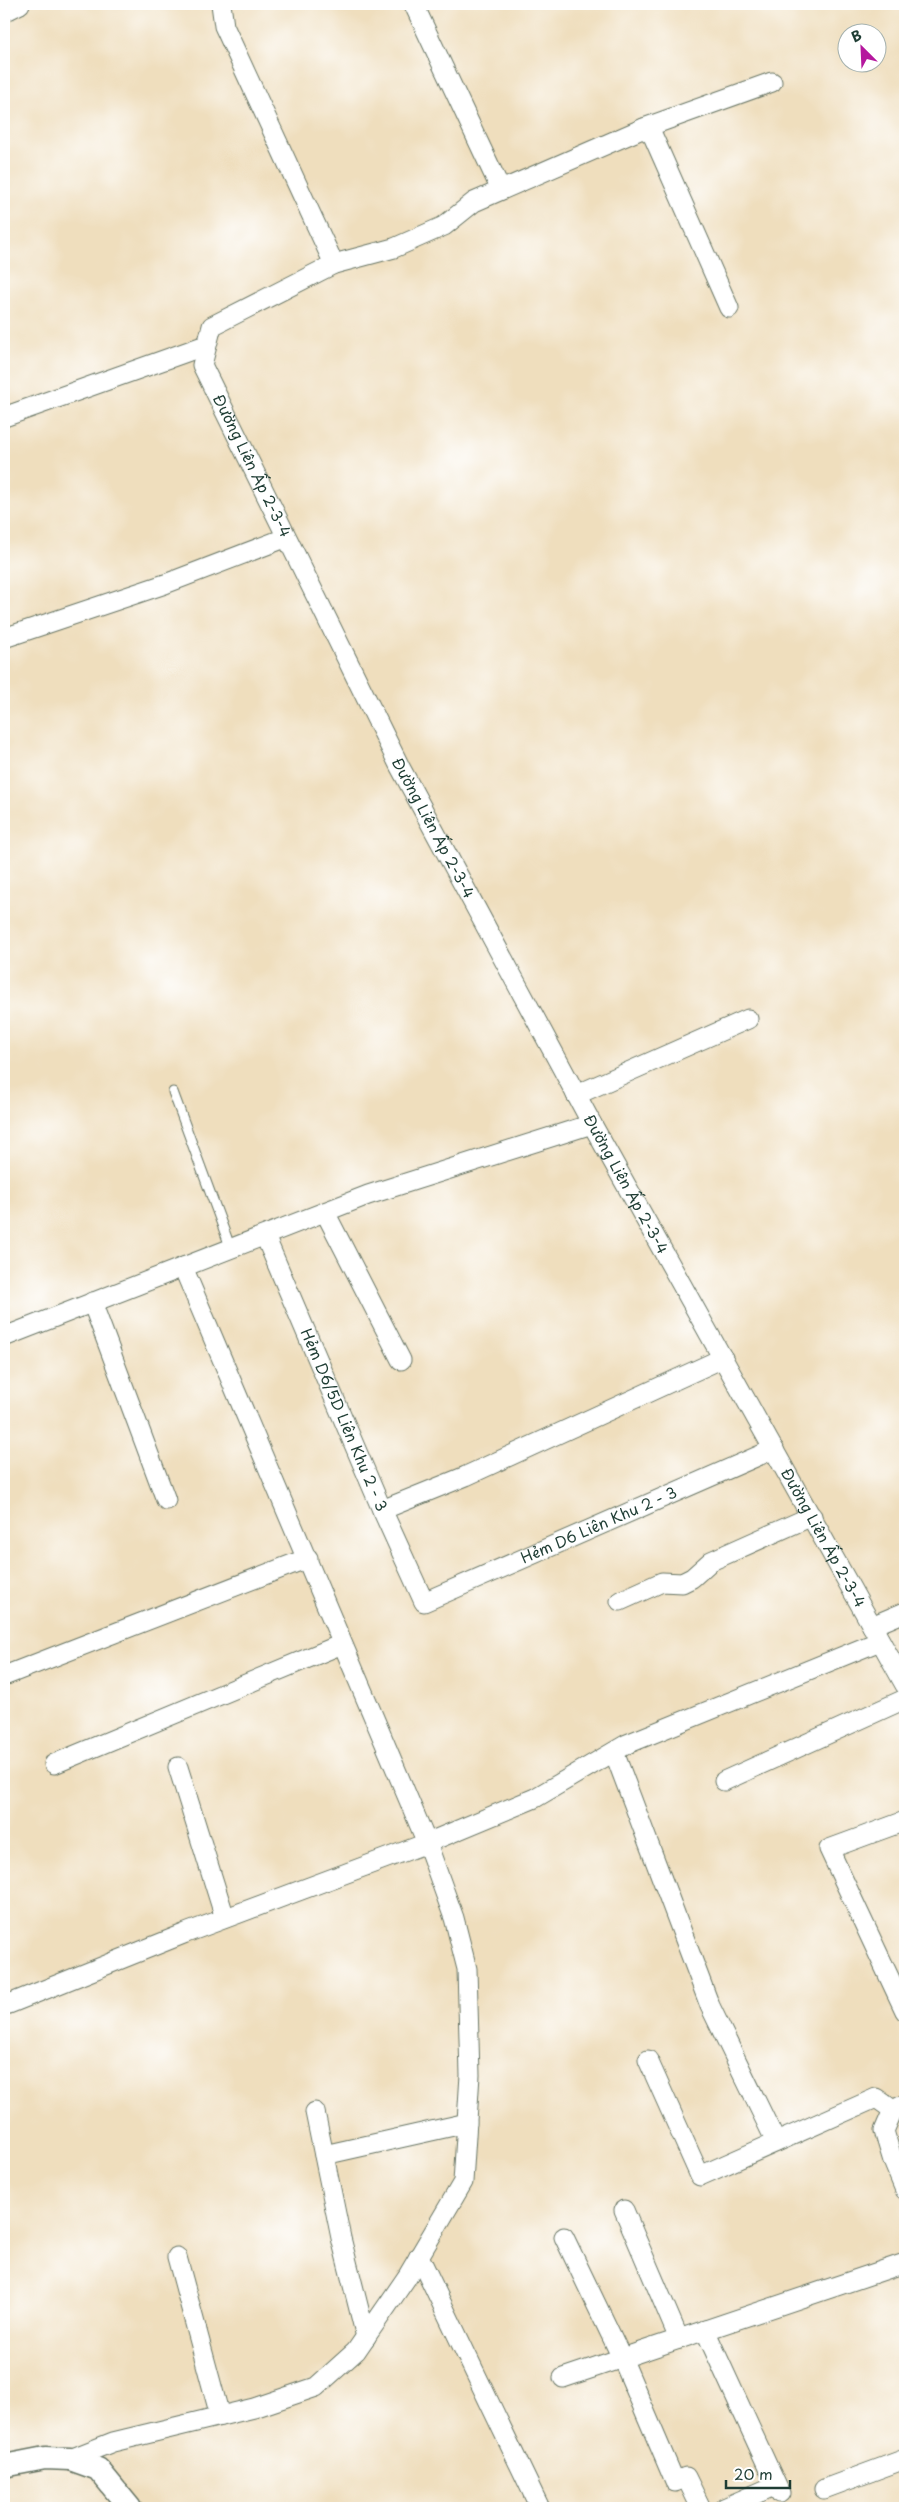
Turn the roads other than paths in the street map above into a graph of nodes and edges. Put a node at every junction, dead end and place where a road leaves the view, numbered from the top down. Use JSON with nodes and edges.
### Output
{"nodes":[{"id":1,"x":20,"y":4,"type":"edge"},
{"id":2,"x":221,"y":4,"type":"edge"},
{"id":3,"x":414,"y":5,"type":"edge"},
{"id":4,"x":4,"y":12,"type":"edge"},
{"id":5,"x":772,"y":82,"type":"dead end"},
{"id":6,"x":644,"y":128,"type":"junction"},
{"id":7,"x":501,"y":190,"type":"junction"},
{"id":8,"x":334,"y":264,"type":"junction"},
{"id":9,"x":729,"y":308,"type":"dead end"},
{"id":10,"x":206,"y":345,"type":"junction"},
{"id":11,"x":4,"y":417,"type":"edge"},
{"id":12,"x":285,"y":538,"type":"junction"},
{"id":13,"x":4,"y":638,"type":"edge"},
{"id":14,"x":748,"y":1019,"type":"dead end"},
{"id":15,"x":173,"y":1092,"type":"dead end"},
{"id":16,"x":576,"y":1095,"type":"junction"},
{"id":17,"x":592,"y":1124,"type":"junction"},
{"id":18,"x":325,"y":1212,"type":"junction"},
{"id":19,"x":265,"y":1236,"type":"junction"},
{"id":20,"x":231,"y":1249,"type":"junction"},
{"id":21,"x":183,"y":1267,"type":"junction"},
{"id":22,"x":92,"y":1302,"type":"junction"},
{"id":23,"x":4,"y":1337,"type":"edge"},
{"id":24,"x":723,"y":1358,"type":"junction"},
{"id":25,"x":401,"y":1360,"type":"dead end"},
{"id":26,"x":774,"y":1448,"type":"junction"},
{"id":27,"x":166,"y":1500,"type":"dead end"},
{"id":28,"x":382,"y":1510,"type":"junction"},
{"id":29,"x":812,"y":1516,"type":"junction"},
{"id":30,"x":308,"y":1558,"type":"junction"},
{"id":31,"x":620,"y":1601,"type":"dead end"},
{"id":32,"x":424,"y":1602,"type":"joint"},
{"id":33,"x":905,"y":1612,"type":"edge"},
{"id":34,"x":876,"y":1633,"type":"junction"},
{"id":35,"x":342,"y":1644,"type":"junction"},
{"id":36,"x":4,"y":1676,"type":"edge"},
{"id":37,"x":905,"y":1686,"type":"edge"},
{"id":38,"x":905,"y":1699,"type":"edge"},
{"id":39,"x":614,"y":1752,"type":"junction"},
{"id":40,"x":54,"y":1764,"type":"dead end"},
{"id":41,"x":178,"y":1767,"type":"dead end"},
{"id":42,"x":724,"y":1781,"type":"dead end"},
{"id":43,"x":905,"y":1821,"type":"edge"},
{"id":44,"x":427,"y":1843,"type":"junction"},
{"id":45,"x":226,"y":1918,"type":"junction"},
{"id":46,"x":4,"y":2006,"type":"edge"},
{"id":47,"x":905,"y":2011,"type":"edge"},
{"id":48,"x":648,"y":2060,"type":"dead end"},
{"id":49,"x":899,"y":2107,"type":"edge"},
{"id":50,"x":315,"y":2112,"type":"dead end"},
{"id":51,"x":467,"y":2123,"type":"junction"},
{"id":52,"x":776,"y":2142,"type":"junction"},
{"id":53,"x":324,"y":2155,"type":"junction"},
{"id":54,"x":905,"y":2190,"type":"edge"},
{"id":55,"x":624,"y":2210,"type":"dead end"},
{"id":56,"x":564,"y":2237,"type":"dead end"},
{"id":57,"x":419,"y":2256,"type":"junction"},
{"id":58,"x":177,"y":2257,"type":"dead end"},
{"id":59,"x":905,"y":2263,"type":"edge"},
{"id":60,"x":705,"y":2330,"type":"junction"},
{"id":61,"x":366,"y":2337,"type":"junction"},
{"id":62,"x":679,"y":2339,"type":"junction"},
{"id":63,"x":622,"y":2358,"type":"junction"},
{"id":64,"x":563,"y":2378,"type":"dead end"},
{"id":65,"x":220,"y":2416,"type":"junction"},
{"id":66,"x":70,"y":2459,"type":"junction"},
{"id":67,"x":905,"y":2459,"type":"edge"},
{"id":68,"x":4,"y":2466,"type":"edge"},
{"id":69,"x":824,"y":2489,"type":"dead end"},
{"id":70,"x":130,"y":2508,"type":"edge"},
{"id":71,"x":540,"y":2508,"type":"edge"},
{"id":72,"x":701,"y":2508,"type":"edge"},
{"id":73,"x":724,"y":2508,"type":"edge"}],
"edges":[{"from":1,"to":4,"type":"street"},
{"from":2,"to":8,"type":"street"},
{"from":3,"to":7,"type":"street"},
{"from":5,"to":6,"type":"street","name":"Đường Liên Ấp 2-3-4"},
{"from":6,"to":7,"type":"street","name":"Đường Liên Ấp 2-3-4"},
{"from":6,"to":9,"type":"street"},
{"from":7,"to":8,"type":"street","name":"Đường Liên Ấp 2-3-4"},
{"from":8,"to":10,"type":"street","name":"Đường Liên Ấp 2-3-4"},
{"from":10,"to":11,"type":"street"},
{"from":10,"to":12,"type":"street","name":"Đường Liên Ấp 2-3-4"},
{"from":12,"to":13,"type":"street"},
{"from":12,"to":16,"type":"street","name":"Đường Liên Ấp 2-3-4"},
{"from":14,"to":16,"type":"street"},
{"from":15,"to":20,"type":"lane"},
{"from":16,"to":17,"type":"street","name":"Đường Liên Ấp 2-3-4"},
{"from":17,"to":18,"type":"street"},
{"from":17,"to":24,"type":"street","name":"Đường Liên Ấp 2-3-4"},
{"from":18,"to":19,"type":"street"},
{"from":18,"to":25,"type":"street"},
{"from":19,"to":20,"type":"street"},
{"from":19,"to":28,"type":"street","name":"Hẻm D6/5D Liên Khu 2 - 3"},
{"from":20,"to":21,"type":"street"},
{"from":21,"to":22,"type":"street"},
{"from":21,"to":30,"type":"street"},
{"from":22,"to":23,"type":"street"},
{"from":22,"to":27,"type":"street"},
{"from":24,"to":26,"type":"street","name":"Đường Liên Ấp 2-3-4"},
{"from":24,"to":28,"type":"street"},
{"from":26,"to":29,"type":"street","name":"Đường Liên Ấp 2-3-4"},
{"from":26,"to":32,"type":"street","name":"Hẻm D6 Liên Khu 2 - 3"},
{"from":28,"to":32,"type":"street","name":"Hẻm D6/5D Liên Khu 2 - 3"},
{"from":29,"to":31,"type":"street"},
{"from":29,"to":34,"type":"street","name":"Đường Liên Ấp 2-3-4"},
{"from":30,"to":35,"type":"street"},
{"from":30,"to":36,"type":"street"},
{"from":33,"to":34,"type":"street"},
{"from":34,"to":37,"type":"street","name":"Đường Liên Ấp 2-3-4"},
{"from":34,"to":39,"type":"street"},
{"from":35,"to":40,"type":"street"},
{"from":35,"to":44,"type":"street"},
{"from":38,"to":42,"type":"street"},
{"from":39,"to":44,"type":"street"},
{"from":39,"to":52,"type":"street"},
{"from":41,"to":45,"type":"street"},
{"from":43,"to":47,"type":"street"},
{"from":44,"to":45,"type":"street"},
{"from":44,"to":51,"type":"street"},
{"from":45,"to":46,"type":"street"},
{"from":48,"to":52,"type":"street"},
{"from":49,"to":52,"type":"street"},
{"from":49,"to":54,"type":"street"},
{"from":50,"to":53,"type":"street"},
{"from":51,"to":53,"type":"street"},
{"from":51,"to":57,"type":"street"},
{"from":53,"to":61,"type":"street"},
{"from":55,"to":62,"type":"street"},
{"from":56,"to":63,"type":"street"},
{"from":57,"to":61,"type":"street"},
{"from":57,"to":71,"type":"street"},
{"from":58,"to":65,"type":"street"},
{"from":59,"to":60,"type":"street"},
{"from":60,"to":62,"type":"street"},
{"from":60,"to":73,"type":"street"},
{"from":61,"to":65,"type":"street"},
{"from":62,"to":63,"type":"street"},
{"from":63,"to":64,"type":"street"},
{"from":63,"to":72,"type":"street"},
{"from":65,"to":66,"type":"street"},
{"from":66,"to":68,"type":"street"},
{"from":66,"to":70,"type":"street"},
{"from":67,"to":69,"type":"street"}]}
